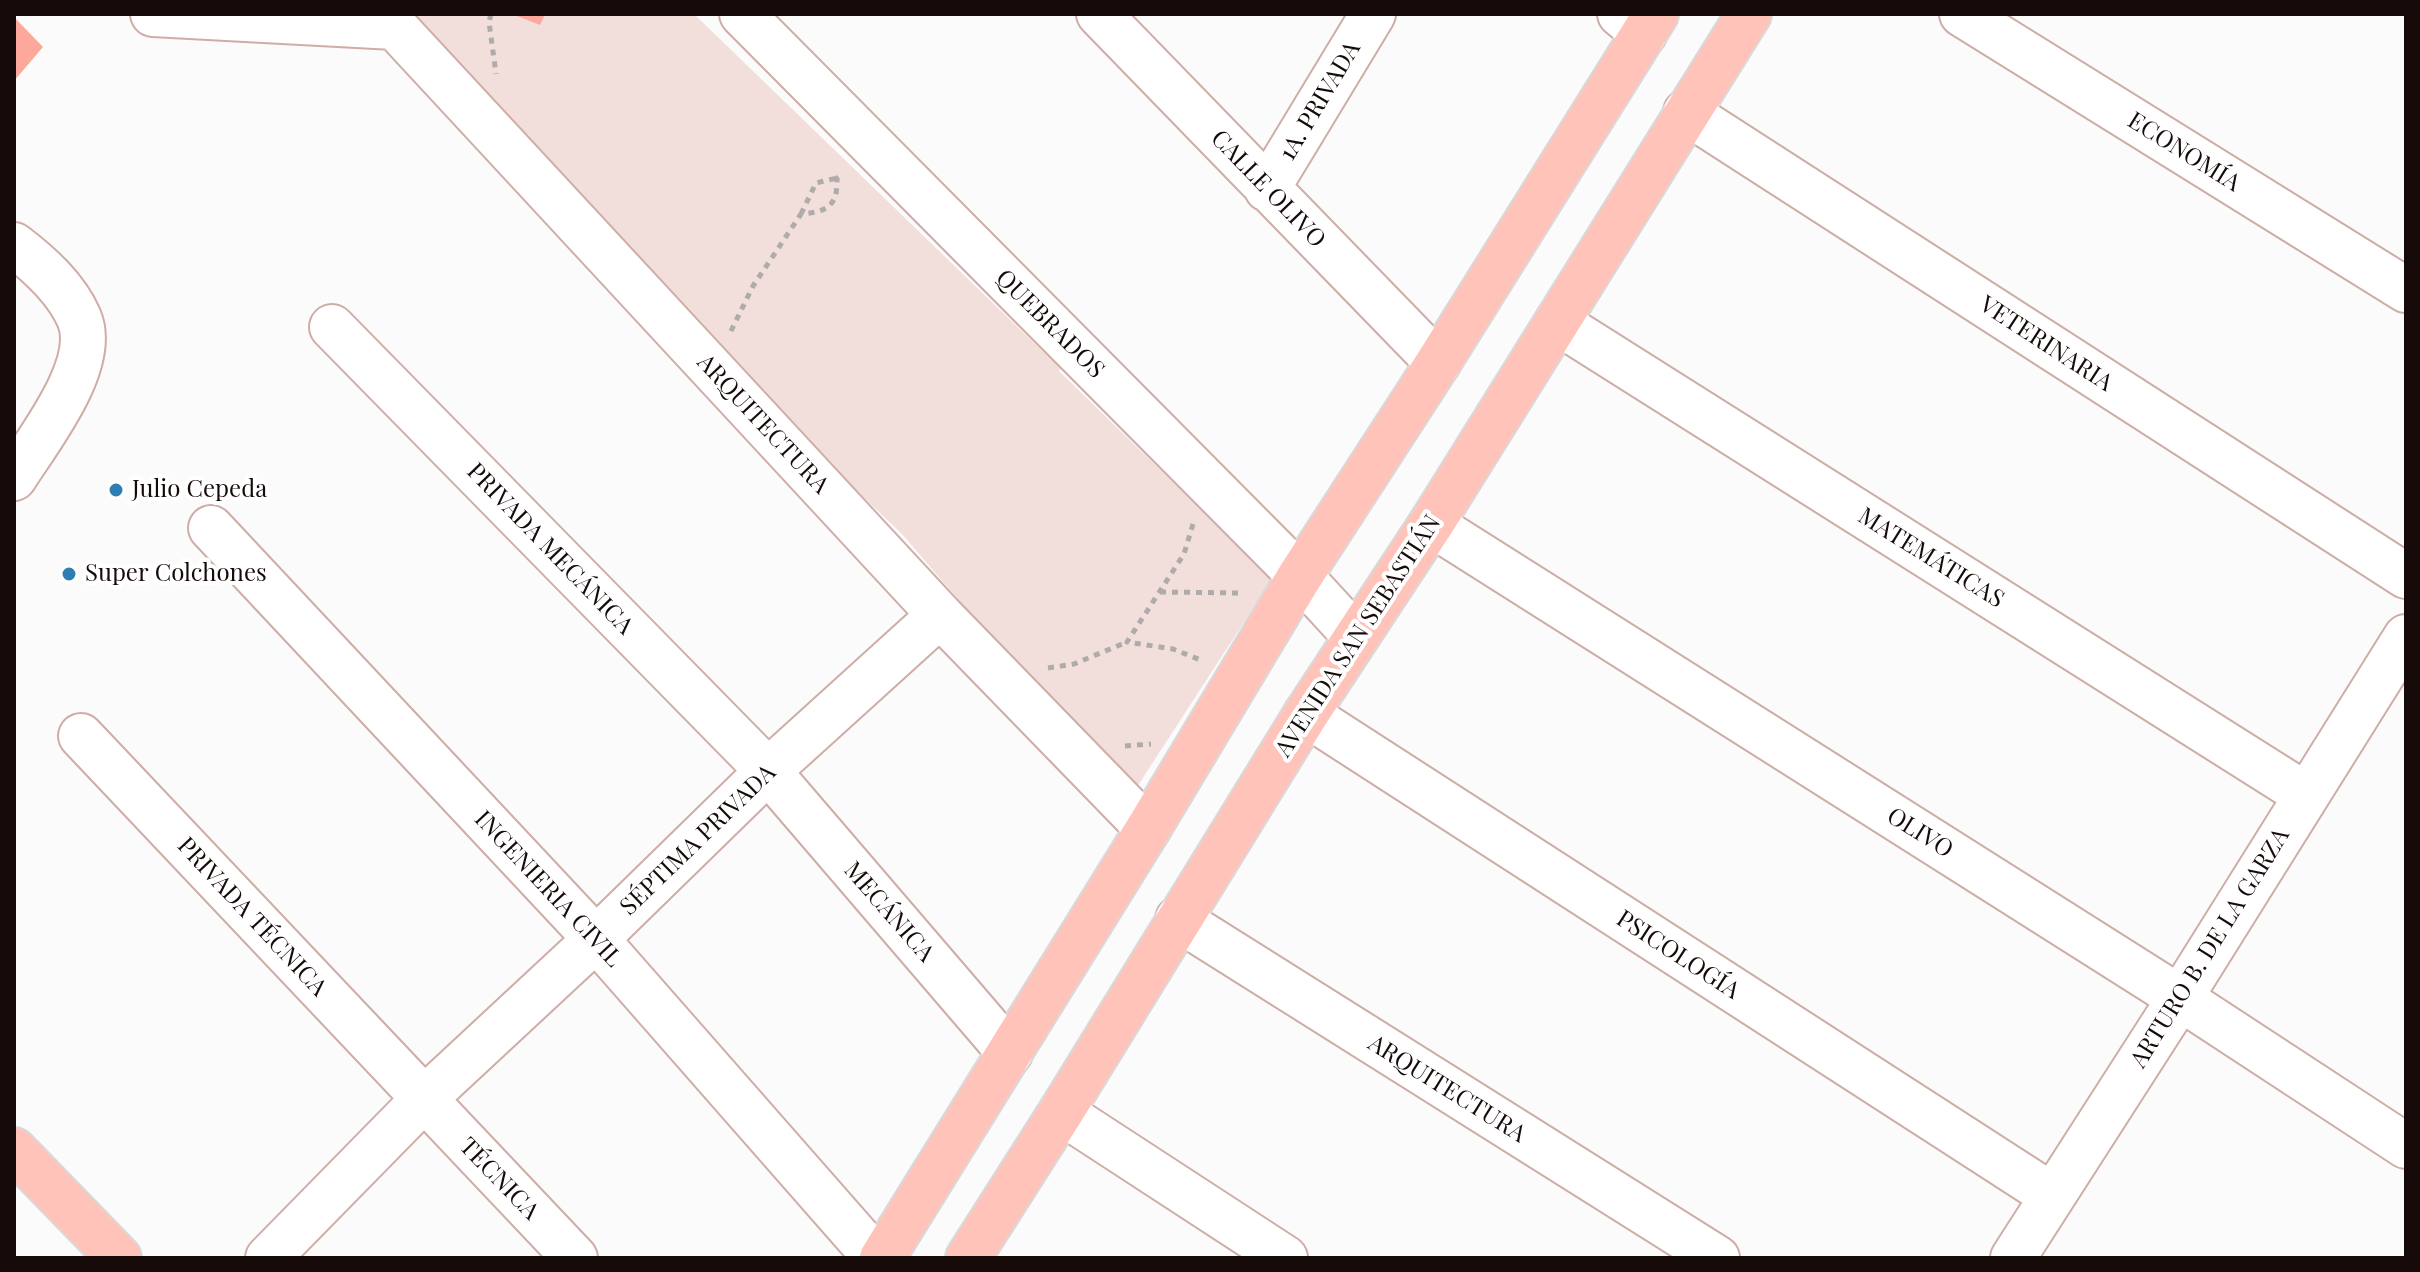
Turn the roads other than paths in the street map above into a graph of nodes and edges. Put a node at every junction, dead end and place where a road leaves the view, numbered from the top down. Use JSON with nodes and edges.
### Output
{"nodes":[{"id":1,"x":167,"y":14,"type":"edge"},
{"id":2,"x":742,"y":14,"type":"edge"},
{"id":3,"x":1099,"y":14,"type":"edge"},
{"id":4,"x":1373,"y":14,"type":"edge"},
{"id":5,"x":1749,"y":14,"type":"edge"},
{"id":6,"x":1962,"y":14,"type":"edge"},
{"id":7,"x":389,"y":20,"type":"edge"},
{"id":8,"x":1640,"y":21,"type":"edge"},
{"id":9,"x":1686,"y":112,"type":"junction"},
{"id":10,"x":1267,"y":189,"type":"junction"},
{"id":11,"x":14,"y":245,"type":"edge"},
{"id":12,"x":2406,"y":290,"type":"edge"},
{"id":13,"x":1557,"y":322,"type":"junction"},
{"id":14,"x":332,"y":327,"type":"dead end"},
{"id":15,"x":1438,"y":363,"type":"junction"},
{"id":16,"x":14,"y":478,"type":"edge"},
{"id":17,"x":1431,"y":524,"type":"junction"},
{"id":18,"x":211,"y":528,"type":"dead end"},
{"id":19,"x":1300,"y":576,"type":"junction"},
{"id":20,"x":2406,"y":576,"type":"edge"},
{"id":21,"x":940,"y":615,"type":"junction"},
{"id":22,"x":1356,"y":637,"type":"junction"},
{"id":23,"x":2406,"y":637,"type":"edge"},
{"id":24,"x":1306,"y":714,"type":"junction"},
{"id":25,"x":81,"y":736,"type":"dead end"},
{"id":26,"x":768,"y":771,"type":"junction"},
{"id":27,"x":2306,"y":795,"type":"junction"},
{"id":28,"x":1148,"y":829,"type":"junction"},
{"id":29,"x":1178,"y":919,"type":"junction"},
{"id":30,"x":596,"y":939,"type":"junction"},
{"id":31,"x":2180,"y":998,"type":"junction"},
{"id":32,"x":1010,"y":1053,"type":"junction"},
{"id":33,"x":424,"y":1099,"type":"junction"},
{"id":34,"x":1061,"y":1112,"type":"junction"},
{"id":35,"x":2406,"y":1146,"type":"edge"},
{"id":36,"x":14,"y":1150,"type":"edge"},
{"id":37,"x":2051,"y":1195,"type":"junction"},
{"id":38,"x":119,"y":1258,"type":"edge"},
{"id":39,"x":268,"y":1258,"type":"edge"},
{"id":40,"x":575,"y":1258,"type":"edge"},
{"id":41,"x":876,"y":1258,"type":"edge"},
{"id":42,"x":882,"y":1258,"type":"edge"},
{"id":43,"x":968,"y":1258,"type":"edge"},
{"id":44,"x":1285,"y":1258,"type":"edge"},
{"id":45,"x":1717,"y":1258,"type":"edge"},
{"id":46,"x":2013,"y":1258,"type":"edge"}],
"edges":[{"from":1,"to":7,"type":"street"},
{"from":2,"to":19,"type":"street","name":"QUEBRADOS"},
{"from":3,"to":10,"type":"street","name":"CALLE OLIVO"},
{"from":4,"to":10,"type":"street","name":"1A. PRIVADA"},
{"from":5,"to":9,"type":"main road","name":"AVENIDA SAN SEBASTIÁN"},
{"from":6,"to":12,"type":"street","name":"ECONOMÍA"},
{"from":7,"to":21,"type":"street","name":"ARQUITECTURA"},
{"from":8,"to":15,"type":"main road"},
{"from":9,"to":13,"type":"main road","name":"AVENIDA SAN SEBASTIÁN"},
{"from":9,"to":20,"type":"street","name":"VETERINARIA"},
{"from":10,"to":15,"type":"street","name":"CALLE OLIVO"},
{"from":11,"to":16,"type":"street"},
{"from":13,"to":17,"type":"main road","name":"AVENIDA SAN SEBASTIÁN"},
{"from":13,"to":27,"type":"street","name":"MATEMÁTICAS"},
{"from":14,"to":26,"type":"street","name":"PRIVADA MECÁNICA"},
{"from":15,"to":19,"type":"main road"},
{"from":17,"to":22,"type":"main road","name":"AVENIDA SAN SEBASTIÁN"},
{"from":17,"to":31,"type":"street","name":"OLIVO"},
{"from":18,"to":30,"type":"street","name":"INGENIERIA CIVIL"},
{"from":19,"to":22,"type":"street","name":"QUEBRADOS"},
{"from":19,"to":28,"type":"main road"},
{"from":21,"to":26,"type":"street","name":"SÉPTIMA PRIVADA"},
{"from":21,"to":28,"type":"street","name":"ARQUITECTURA"},
{"from":22,"to":24,"type":"main road","name":"AVENIDA SAN SEBASTIÁN"},
{"from":23,"to":27,"type":"street","name":"ARTURO B. DE LA GARZA"},
{"from":24,"to":29,"type":"main road","name":"AVENIDA SAN SEBASTIÁN"},
{"from":24,"to":37,"type":"street","name":"PSICOLOGÍA"},
{"from":25,"to":33,"type":"street","name":"PRIVADA TÉCNICA"},
{"from":26,"to":30,"type":"street","name":"SÉPTIMA PRIVADA"},
{"from":26,"to":32,"type":"street","name":"MECÁNICA"},
{"from":27,"to":31,"type":"street","name":"ARTURO B. DE LA GARZA"},
{"from":28,"to":32,"type":"main road"},
{"from":29,"to":34,"type":"main road","name":"AVENIDA SAN SEBASTIÁN"},
{"from":29,"to":45,"type":"street","name":"ARQUITECTURA"},
{"from":30,"to":33,"type":"street","name":"SÉPTIMA PRIVADA"},
{"from":30,"to":41,"type":"street","name":"INGENIERIA CIVIL"},
{"from":31,"to":35,"type":"street","name":"OLIVO"},
{"from":31,"to":37,"type":"street","name":"ARTURO B. DE LA GARZA"},
{"from":32,"to":42,"type":"main road"},
{"from":33,"to":39,"type":"street","name":"SÉPTIMA PRIVADA"},
{"from":33,"to":40,"type":"street","name":"TÉCNICA"},
{"from":34,"to":43,"type":"main road","name":"AVENIDA SAN SEBASTIÁN"},
{"from":34,"to":44,"type":"street"},
{"from":36,"to":38,"type":"main road"},
{"from":37,"to":46,"type":"street","name":"ARTURO B. DE LA GARZA"}]}
